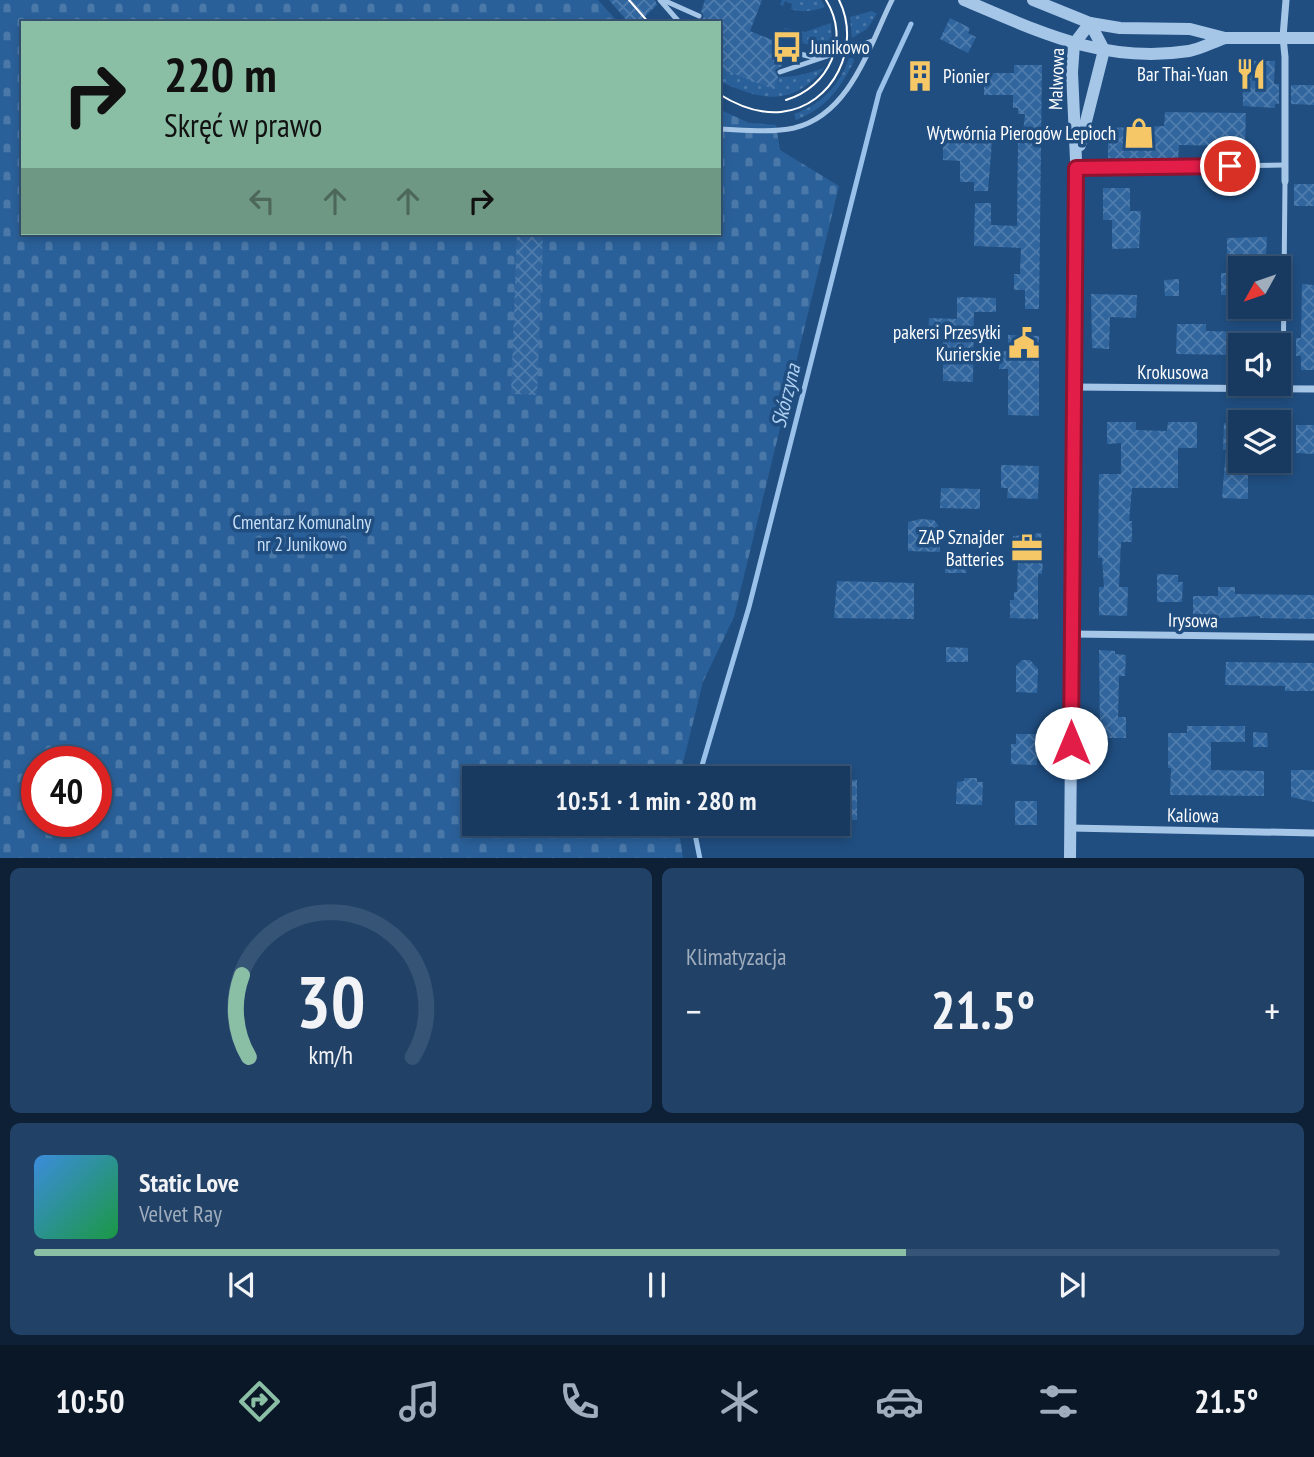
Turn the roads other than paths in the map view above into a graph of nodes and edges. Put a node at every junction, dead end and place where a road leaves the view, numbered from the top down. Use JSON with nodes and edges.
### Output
{"nodes":[{"id":1,"x":661,"y":0,"type":"edge"},
{"id":2,"x":892,"y":0,"type":"edge"},
{"id":3,"x":964,"y":0,"type":"edge"},
{"id":4,"x":1032,"y":0,"type":"edge"},
{"id":5,"x":1286,"y":0,"type":"edge"},
{"id":6,"x":699,"y":16,"type":"dead end"},
{"id":7,"x":678,"y":21,"type":"edge"},
{"id":8,"x":1090,"y":23,"type":"junction"},
{"id":9,"x":1283,"y":37,"type":"junction"},
{"id":10,"x":1225,"y":38,"type":"junction"},
{"id":11,"x":1314,"y":38,"type":"edge"},
{"id":12,"x":872,"y":41,"type":"junction"},
{"id":13,"x":1074,"y":44,"type":"junction"},
{"id":14,"x":1104,"y":50,"type":"junction"},
{"id":15,"x":788,"y":51,"type":"dead end"},
{"id":16,"x":819,"y":59,"type":"junction"},
{"id":17,"x":780,"y":72,"type":"dead end"},
{"id":18,"x":721,"y":129,"type":"edge"},
{"id":19,"x":1076,"y":164,"type":"junction"},
{"id":20,"x":1285,"y":166,"type":"junction"},
{"id":21,"x":1285,"y":181,"type":"joint"},
{"id":22,"x":1284,"y":333,"type":"edge"},
{"id":23,"x":1074,"y":387,"type":"junction"},
{"id":24,"x":1228,"y":388,"type":"edge"},
{"id":25,"x":1291,"y":388,"type":"edge"},
{"id":26,"x":1314,"y":388,"type":"edge"},
{"id":27,"x":1072,"y":634,"type":"junction"},
{"id":28,"x":1314,"y":637,"type":"edge"},
{"id":29,"x":1070,"y":828,"type":"junction"},
{"id":30,"x":1314,"y":833,"type":"edge"},
{"id":31,"x":1070,"y":858,"type":"edge"}],
"edges":[{"from":1,"to":6,"type":"lane"},
{"from":1,"to":7,"type":"lane"},
{"from":2,"to":12,"type":"lane"},
{"from":3,"to":13,"type":"street"},
{"from":4,"to":8,"type":"street"},
{"from":5,"to":9,"type":"street"},
{"from":8,"to":10,"type":"street"},
{"from":8,"to":13,"type":"street","name":"Malwowa"},
{"from":8,"to":14,"type":"street"},
{"from":9,"to":10,"type":"street"},
{"from":9,"to":11,"type":"street"},
{"from":9,"to":20,"type":"street"},
{"from":10,"to":14,"type":"street"},
{"from":12,"to":16,"type":"lane"},
{"from":12,"to":18,"type":"lane"},
{"from":13,"to":14,"type":"street"},
{"from":13,"to":19,"type":"street","name":"Malwowa"},
{"from":14,"to":19,"type":"street","name":"Malwowa"},
{"from":15,"to":16,"type":"lane"},
{"from":16,"to":17,"type":"lane"},
{"from":19,"to":20,"type":"lane"},
{"from":19,"to":23,"type":"street","name":"Malwowa"},
{"from":20,"to":21,"type":"street"},
{"from":21,"to":22,"type":"lane"},
{"from":23,"to":24,"type":"street","name":"Krokusowa"},
{"from":23,"to":27,"type":"street","name":"Malwowa"},
{"from":25,"to":26,"type":"street","name":"Krokusowa"},
{"from":27,"to":28,"type":"street","name":"Irysowa"},
{"from":27,"to":29,"type":"street","name":"Malwowa"},
{"from":29,"to":30,"type":"street","name":"Kaliowa"},
{"from":29,"to":31,"type":"street","name":"Malwowa"}]}
